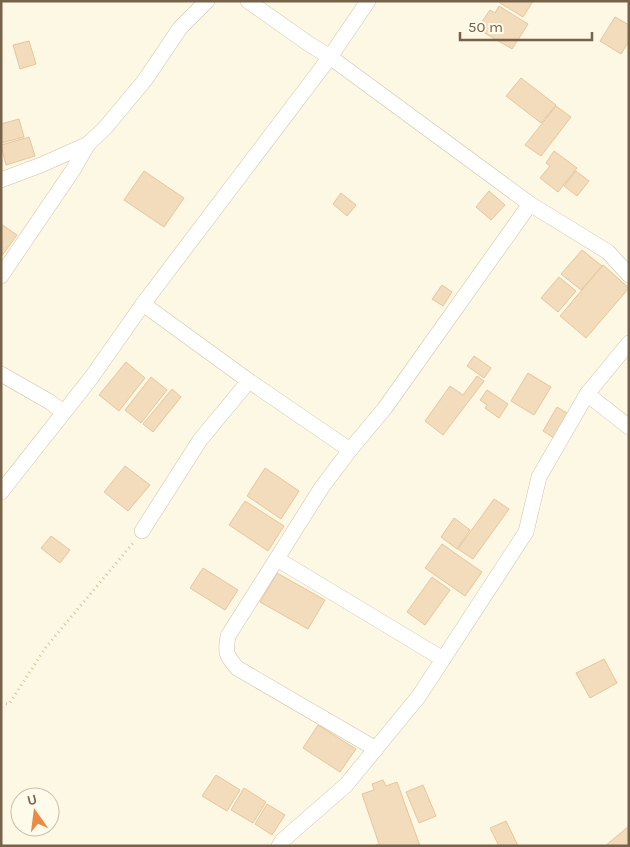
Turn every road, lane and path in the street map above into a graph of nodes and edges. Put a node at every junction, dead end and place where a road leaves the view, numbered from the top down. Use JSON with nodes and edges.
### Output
{"nodes":[{"id":1,"x":207,"y":1,"type":"edge"},
{"id":2,"x":248,"y":1,"type":"edge"},
{"id":3,"x":368,"y":1,"type":"edge"},
{"id":4,"x":330,"y":57,"type":"junction"},
{"id":5,"x":88,"y":144,"type":"junction"},
{"id":6,"x":1,"y":180,"type":"edge"},
{"id":7,"x":530,"y":204,"type":"junction"},
{"id":8,"x":629,"y":275,"type":"edge"},
{"id":9,"x":1,"y":276,"type":"edge"},
{"id":10,"x":143,"y":304,"type":"junction"},
{"id":11,"x":629,"y":343,"type":"edge"},
{"id":12,"x":1,"y":374,"type":"edge"},
{"id":13,"x":249,"y":381,"type":"junction"},
{"id":14,"x":587,"y":394,"type":"junction"},
{"id":15,"x":63,"y":412,"type":"junction"},
{"id":16,"x":629,"y":427,"type":"edge"},
{"id":17,"x":350,"y":450,"type":"junction"},
{"id":18,"x":1,"y":492,"type":"edge"},
{"id":19,"x":142,"y":531,"type":"joint"},
{"id":20,"x":277,"y":558,"type":"junction"},
{"id":21,"x":443,"y":659,"type":"junction"},
{"id":22,"x":1,"y":703,"type":"edge"},
{"id":23,"x":376,"y":748,"type":"junction"},
{"id":24,"x":279,"y":846,"type":"edge"}],
"edges":[{"from":1,"to":5,"type":"street"},
{"from":2,"to":4,"type":"street"},
{"from":3,"to":4,"type":"street"},
{"from":4,"to":7,"type":"street"},
{"from":4,"to":10,"type":"street"},
{"from":5,"to":6,"type":"street"},
{"from":5,"to":9,"type":"street"},
{"from":7,"to":8,"type":"street"},
{"from":7,"to":17,"type":"street"},
{"from":10,"to":13,"type":"street"},
{"from":10,"to":15,"type":"street"},
{"from":11,"to":14,"type":"street"},
{"from":12,"to":15,"type":"street"},
{"from":13,"to":17,"type":"street"},
{"from":13,"to":19,"type":"street"},
{"from":14,"to":16,"type":"street"},
{"from":14,"to":21,"type":"street"},
{"from":15,"to":18,"type":"street"},
{"from":17,"to":20,"type":"street"},
{"from":19,"to":22,"type":"path"},
{"from":20,"to":21,"type":"street"},
{"from":20,"to":23,"type":"street"},
{"from":21,"to":23,"type":"street"},
{"from":23,"to":24,"type":"street"}]}
